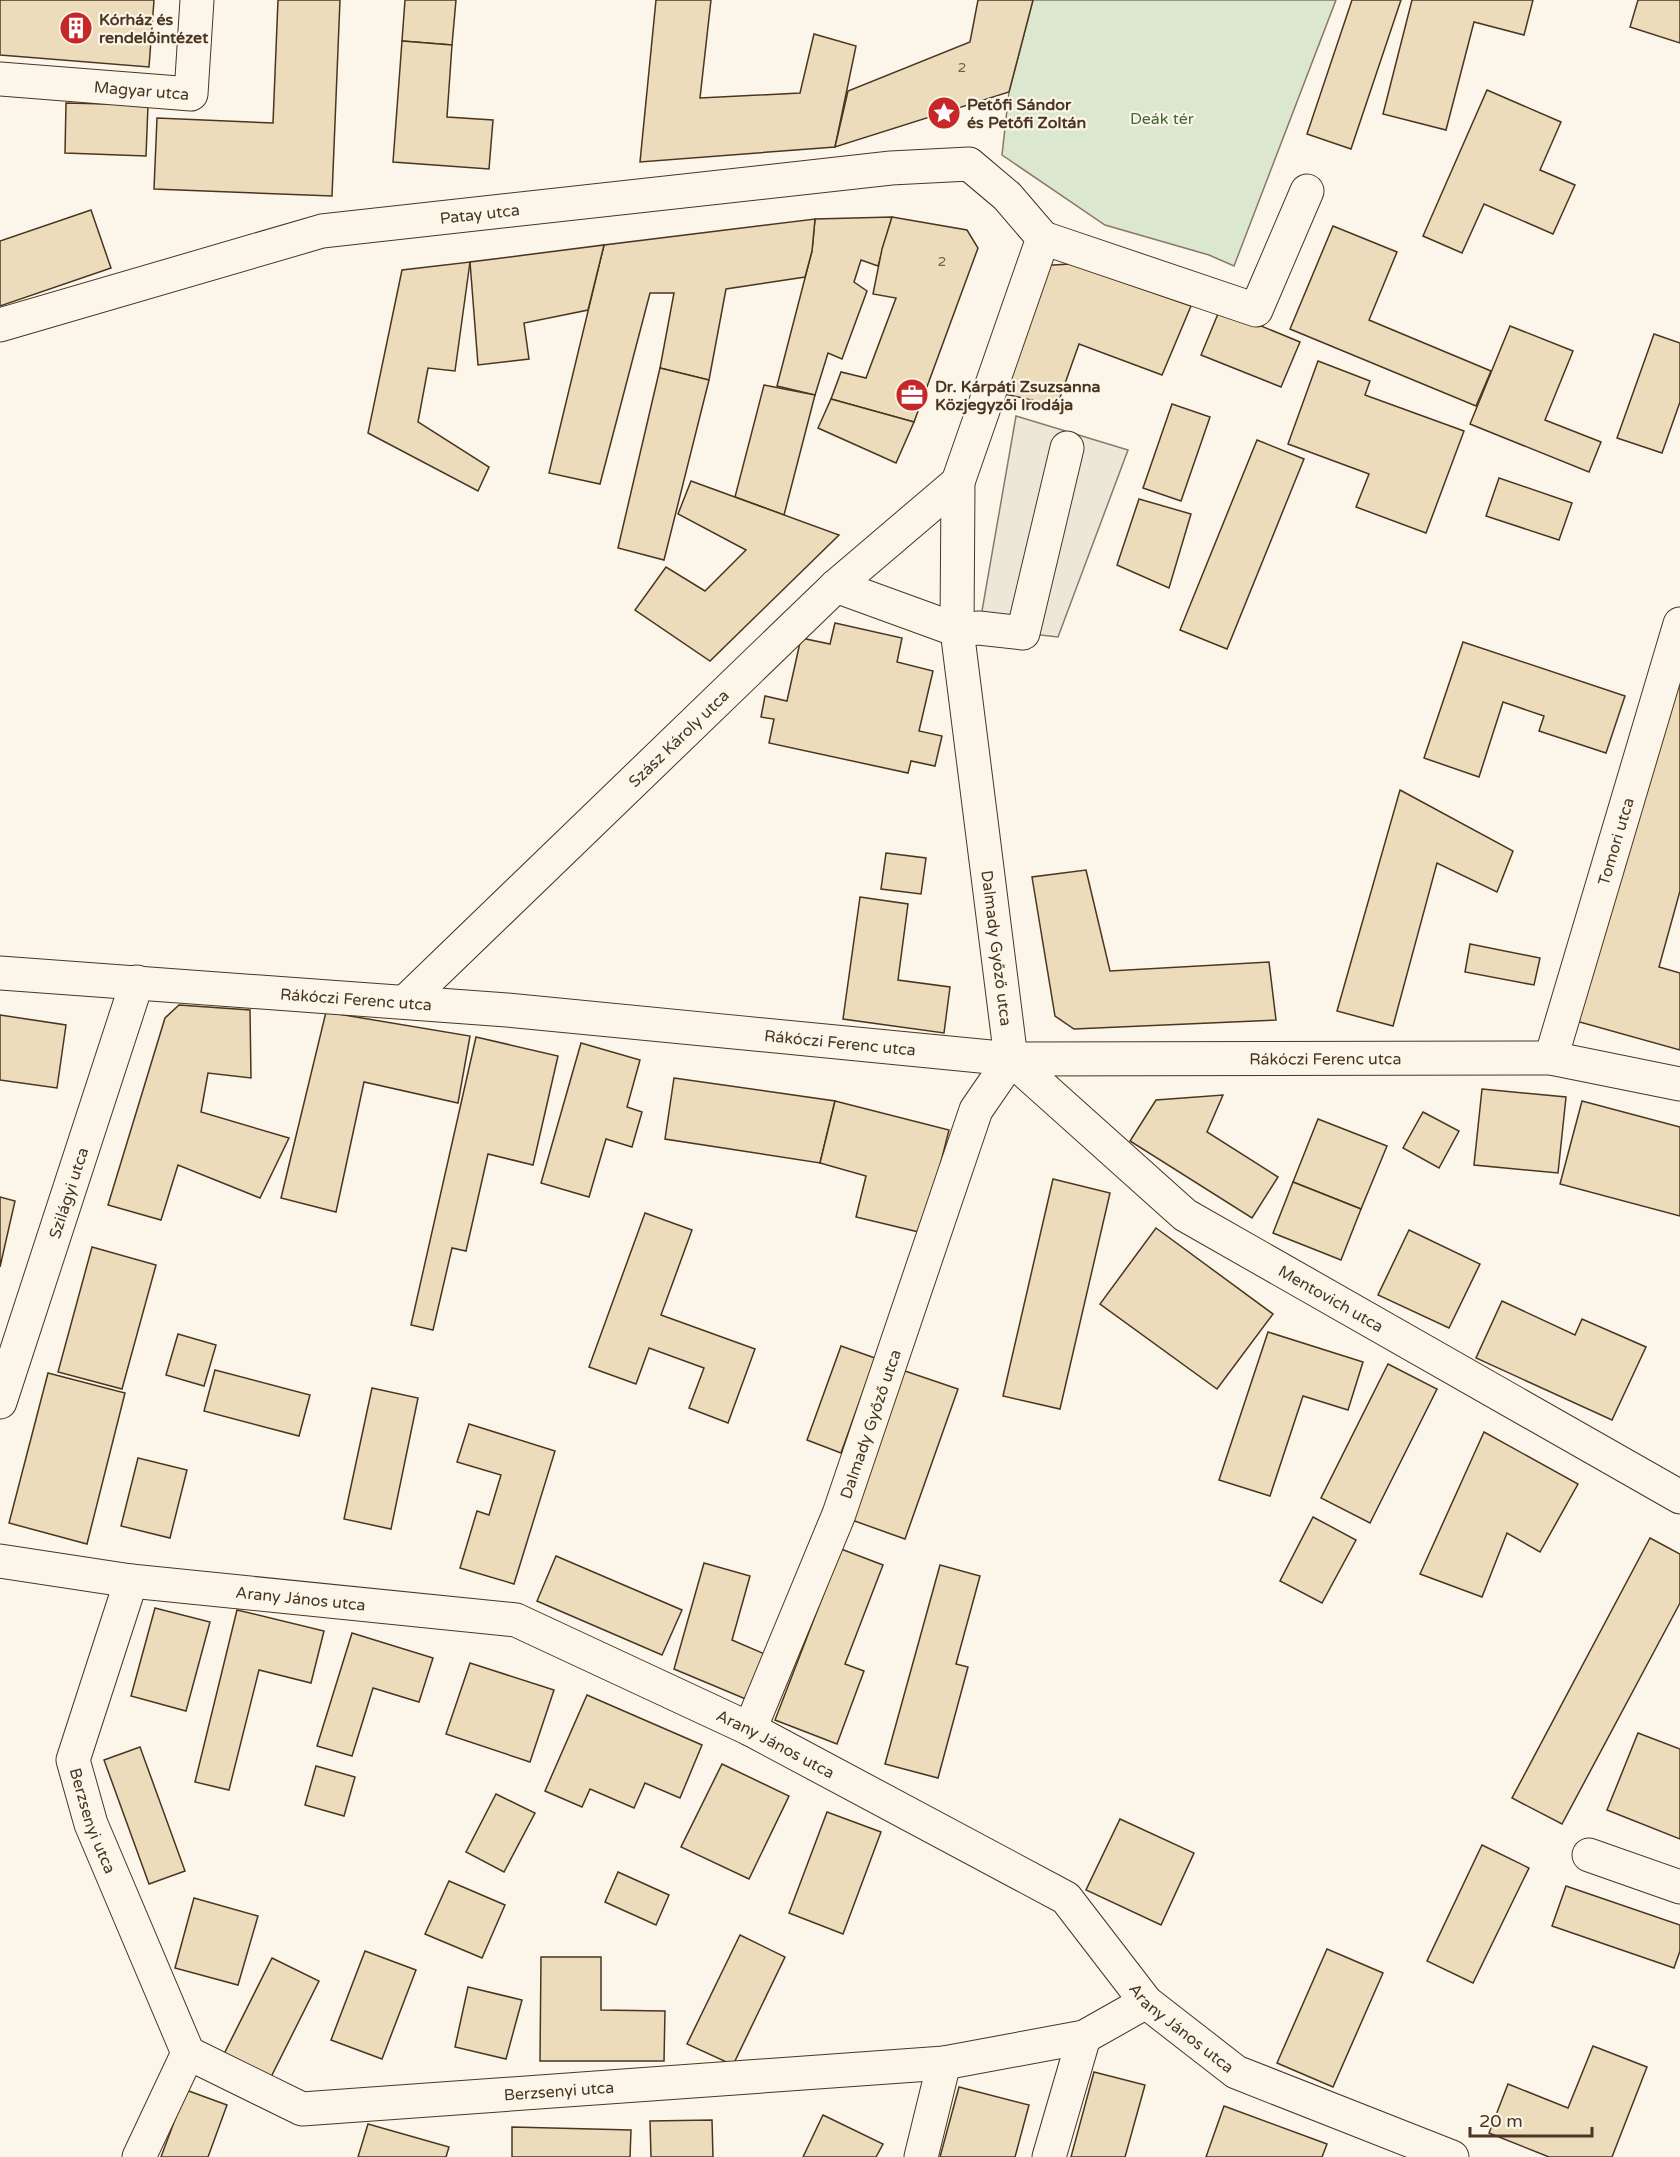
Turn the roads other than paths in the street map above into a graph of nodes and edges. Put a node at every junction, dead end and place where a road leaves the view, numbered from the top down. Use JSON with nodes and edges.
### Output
{"nodes":[{"id":1,"x":197,"y":0,"type":"edge"},
{"id":2,"x":0,"y":79,"type":"edge"},
{"id":3,"x":1307,"y":191,"type":"dead end"},
{"id":4,"x":1043,"y":238,"type":"junction"},
{"id":5,"x":0,"y":325,"type":"edge"},
{"id":6,"x":1067,"y":448,"type":"dead end"},
{"id":7,"x":958,"y":482,"type":"junction"},
{"id":8,"x":836,"y":586,"type":"junction"},
{"id":9,"x":1680,"y":624,"type":"edge"},
{"id":10,"x":957,"y":630,"type":"junction"},
{"id":11,"x":0,"y":973,"type":"edge"},
{"id":12,"x":137,"y":982,"type":"junction"},
{"id":13,"x":405,"y":1002,"type":"junction"},
{"id":14,"x":1551,"y":1058,"type":"junction"},
{"id":15,"x":1011,"y":1059,"type":"junction"},
{"id":16,"x":1680,"y":1084,"type":"edge"},
{"id":17,"x":0,"y":1402,"type":"edge"},
{"id":18,"x":1680,"y":1497,"type":"edge"},
{"id":19,"x":0,"y":1561,"type":"edge"},
{"id":20,"x":131,"y":1581,"type":"junction"},
{"id":21,"x":750,"y":1729,"type":"junction"},
{"id":22,"x":1589,"y":1855,"type":"dead end"},
{"id":23,"x":1680,"y":1887,"type":"edge"},
{"id":24,"x":1146,"y":2002,"type":"junction"},
{"id":25,"x":1084,"y":2037,"type":"junction"},
{"id":26,"x":188,"y":2053,"type":"junction"},
{"id":27,"x":944,"y":2063,"type":"junction"},
{"id":28,"x":139,"y":2157,"type":"edge"},
{"id":29,"x":921,"y":2157,"type":"edge"},
{"id":30,"x":1049,"y":2157,"type":"edge"},
{"id":31,"x":1452,"y":2157,"type":"edge"}],
"edges":[{"from":1,"to":2,"type":"street","name":"Magyar utca"},
{"from":3,"to":4,"type":"street"},
{"from":4,"to":5,"type":"street","name":"Patay utca"},
{"from":4,"to":7,"type":"street","name":"Dalmady Győző utca"},
{"from":6,"to":10,"type":"street"},
{"from":7,"to":8,"type":"street","name":"Szász Károly utca"},
{"from":7,"to":10,"type":"street","name":"Dalmady Győző utca"},
{"from":8,"to":10,"type":"street"},
{"from":8,"to":13,"type":"street","name":"Szász Károly utca"},
{"from":9,"to":14,"type":"street","name":"Tomori utca"},
{"from":10,"to":15,"type":"street","name":"Dalmady Győző utca"},
{"from":11,"to":12,"type":"street","name":"Rákóczi Ferenc utca"},
{"from":12,"to":13,"type":"street","name":"Rákóczi Ferenc utca"},
{"from":12,"to":17,"type":"street","name":"Szilágyi utca"},
{"from":13,"to":15,"type":"street","name":"Rákóczi Ferenc utca"},
{"from":14,"to":15,"type":"street","name":"Rákóczi Ferenc utca"},
{"from":14,"to":16,"type":"street","name":"Rákóczi Ferenc utca"},
{"from":15,"to":18,"type":"street","name":"Mentovich utca"},
{"from":15,"to":21,"type":"street","name":"Dalmady Győző utca"},
{"from":19,"to":20,"type":"street","name":"Arany János utca"},
{"from":20,"to":21,"type":"street","name":"Arany János utca"},
{"from":20,"to":26,"type":"street","name":"Berzsenyi utca"},
{"from":21,"to":24,"type":"street","name":"Arany János utca"},
{"from":22,"to":23,"type":"street"},
{"from":24,"to":25,"type":"street","name":"Berzsenyi utca"},
{"from":24,"to":31,"type":"street","name":"Arany János utca"},
{"from":25,"to":27,"type":"street","name":"Berzsenyi utca"},
{"from":25,"to":30,"type":"street"},
{"from":26,"to":27,"type":"street","name":"Berzsenyi utca"},
{"from":26,"to":28,"type":"street"},
{"from":27,"to":29,"type":"street"}]}
